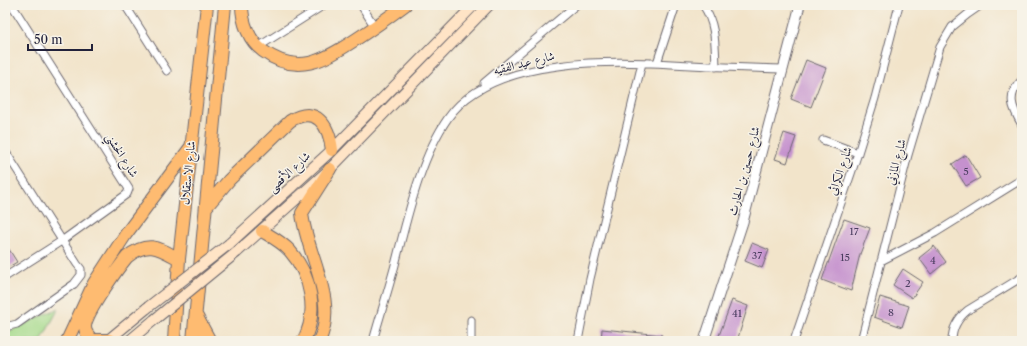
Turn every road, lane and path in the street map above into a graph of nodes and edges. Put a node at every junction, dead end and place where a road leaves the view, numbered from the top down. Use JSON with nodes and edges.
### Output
{"nodes":[{"id":1,"x":12,"y":5,"type":"edge"},
{"id":2,"x":125,"y":5,"type":"edge"},
{"id":3,"x":207,"y":5,"type":"edge"},
{"id":4,"x":226,"y":5,"type":"edge"},
{"id":5,"x":242,"y":5,"type":"edge"},
{"id":6,"x":324,"y":5,"type":"edge"},
{"id":7,"x":361,"y":5,"type":"edge"},
{"id":8,"x":405,"y":5,"type":"edge"},
{"id":9,"x":474,"y":5,"type":"edge"},
{"id":10,"x":489,"y":5,"type":"edge"},
{"id":11,"x":576,"y":5,"type":"edge"},
{"id":12,"x":676,"y":5,"type":"edge"},
{"id":13,"x":703,"y":5,"type":"edge"},
{"id":14,"x":800,"y":5,"type":"edge"},
{"id":15,"x":899,"y":5,"type":"edge"},
{"id":16,"x":981,"y":5,"type":"edge"},
{"id":17,"x":375,"y":27,"type":"junction"},
{"id":18,"x":258,"y":47,"type":"junction"},
{"id":19,"x":642,"y":63,"type":"junction"},
{"id":20,"x":657,"y":63,"type":"junction"},
{"id":21,"x":716,"y":67,"type":"junction"},
{"id":22,"x":783,"y":69,"type":"junction"},
{"id":23,"x":167,"y":72,"type":"dead end"},
{"id":24,"x":1022,"y":80,"type":"edge"},
{"id":25,"x":475,"y":91,"type":"junction"},
{"id":26,"x":1022,"y":125,"type":"edge"},
{"id":27,"x":823,"y":140,"type":"dead end"},
{"id":28,"x":191,"y":147,"type":"junction"},
{"id":29,"x":332,"y":150,"type":"junction"},
{"id":30,"x":5,"y":152,"type":"edge"},
{"id":31,"x":858,"y":153,"type":"junction"},
{"id":32,"x":330,"y":169,"type":"junction"},
{"id":33,"x":1022,"y":179,"type":"edge"},
{"id":34,"x":207,"y":206,"type":"junction"},
{"id":35,"x":262,"y":231,"type":"junction"},
{"id":36,"x":62,"y":240,"type":"junction"},
{"id":37,"x":179,"y":259,"type":"junction"},
{"id":38,"x":881,"y":261,"type":"junction"},
{"id":39,"x":5,"y":277,"type":"edge"},
{"id":40,"x":1022,"y":278,"type":"edge"},
{"id":41,"x":196,"y":315,"type":"junction"},
{"id":42,"x":471,"y":320,"type":"dead end"},
{"id":43,"x":5,"y":327,"type":"edge"},
{"id":44,"x":108,"y":340,"type":"edge"},
{"id":45,"x":67,"y":341,"type":"edge"},
{"id":46,"x":129,"y":341,"type":"edge"},
{"id":47,"x":174,"y":341,"type":"edge"},
{"id":48,"x":193,"y":341,"type":"edge"},
{"id":49,"x":210,"y":341,"type":"edge"},
{"id":50,"x":303,"y":341,"type":"edge"},
{"id":51,"x":318,"y":341,"type":"edge"},
{"id":52,"x":373,"y":341,"type":"edge"},
{"id":53,"x":471,"y":341,"type":"edge"},
{"id":54,"x":578,"y":341,"type":"edge"},
{"id":55,"x":704,"y":341,"type":"edge"},
{"id":56,"x":794,"y":341,"type":"edge"},
{"id":57,"x":861,"y":341,"type":"edge"},
{"id":58,"x":952,"y":341,"type":"edge"}],
"edges":[{"from":1,"to":36,"type":"street","name":"شارع الخشني"},
{"from":2,"to":23,"type":"street"},
{"from":3,"to":28,"type":"highway","name":"شارع الاستقلال"},
{"from":4,"to":34,"type":"highway","name":"شارع الاستقلال"},
{"from":5,"to":18,"type":"highway"},
{"from":6,"to":18,"type":"street"},
{"from":7,"to":17,"type":"street"},
{"from":8,"to":17,"type":"highway"},
{"from":9,"to":29,"type":"main road","name":"شارع الأقصى"},
{"from":10,"to":32,"type":"main road"},
{"from":11,"to":25,"type":"street"},
{"from":12,"to":20,"type":"street"},
{"from":13,"to":21,"type":"street"},
{"from":14,"to":22,"type":"street","name":"شارع حسين بن الحارث"},
{"from":15,"to":31,"type":"street","name":"شارع الكراثي"},
{"from":16,"to":38,"type":"street","name":"شارع المازني"},
{"from":17,"to":18,"type":"highway"},
{"from":19,"to":20,"type":"street","name":"شارع عيد الفقيه"},
{"from":19,"to":25,"type":"street","name":"شارع عيد الفقيه"},
{"from":19,"to":54,"type":"street"},
{"from":20,"to":21,"type":"street","name":"شارع عيد الفقيه"},
{"from":21,"to":22,"type":"street","name":"شارع عيد الفقيه"},
{"from":22,"to":55,"type":"street","name":"شارع حسين بن الحارث"},
{"from":24,"to":26,"type":"street"},
{"from":25,"to":52,"type":"street","name":"شارع عيد الفقيه"},
{"from":27,"to":31,"type":"street"},
{"from":28,"to":37,"type":"highway","name":"شارع الاستقلال"},
{"from":28,"to":45,"type":"highway"},
{"from":29,"to":34,"type":"highway"},
{"from":29,"to":44,"type":"main road","name":"شارع الأقصى","bridge":true},
{"from":30,"to":36,"type":"street"},
{"from":31,"to":56,"type":"street","name":"شارع الكراثي"},
{"from":32,"to":35,"type":"main road"},
{"from":32,"to":51,"type":"highway"},
{"from":33,"to":38,"type":"street"},
{"from":34,"to":41,"type":"highway","name":"شارع الاستقلال"},
{"from":35,"to":46,"type":"main road","bridge":true},
{"from":35,"to":50,"type":"highway"},
{"from":36,"to":39,"type":"street","name":"شارع الخشني"},
{"from":36,"to":43,"type":"street"},
{"from":37,"to":44,"type":"highway"},
{"from":37,"to":47,"type":"highway","name":"شارع الاستقلال"},
{"from":38,"to":57,"type":"street","name":"شارع المازني"},
{"from":40,"to":58,"type":"street"},
{"from":41,"to":48,"type":"highway","name":"شارع الاستقلال"},
{"from":41,"to":49,"type":"highway"},
{"from":42,"to":53,"type":"street"}]}
